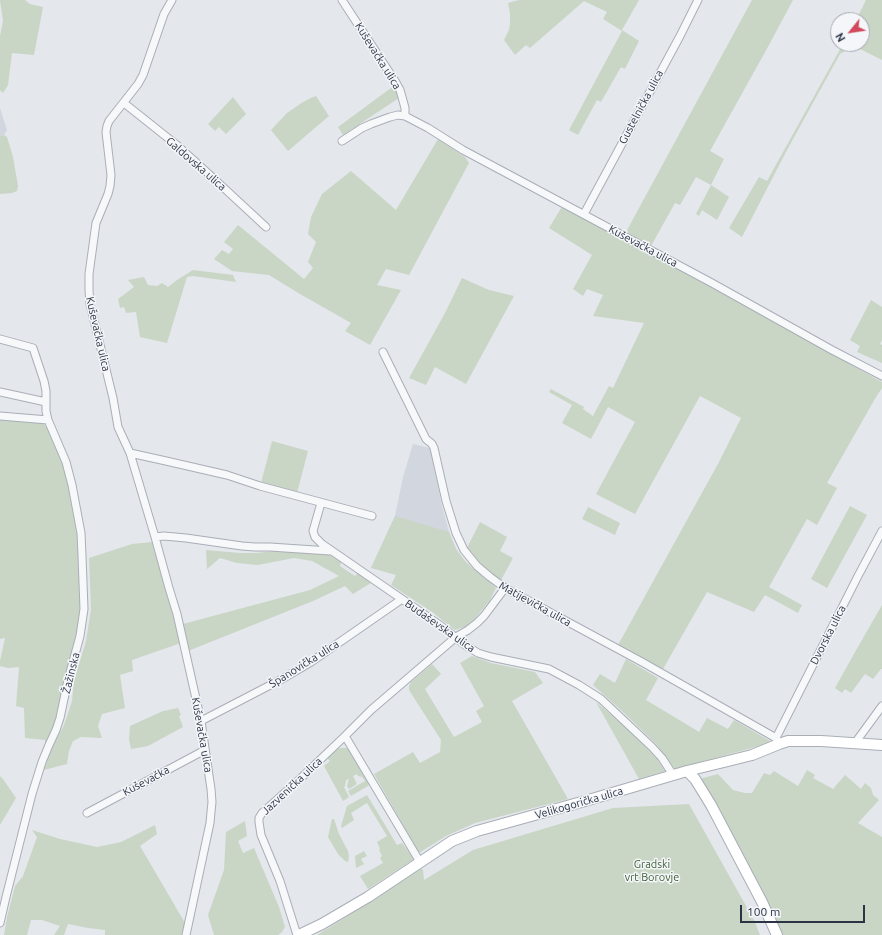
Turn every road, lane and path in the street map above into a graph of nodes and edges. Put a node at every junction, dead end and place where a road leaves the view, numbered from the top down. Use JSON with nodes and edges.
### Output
{"nodes":[{"id":1,"x":172,"y":0,"type":"edge"},
{"id":2,"x":342,"y":0,"type":"edge"},
{"id":3,"x":698,"y":0,"type":"edge"},
{"id":4,"x":124,"y":103,"type":"junction"},
{"id":5,"x":404,"y":116,"type":"junction"},
{"id":6,"x":342,"y":141,"type":"dead end"},
{"id":7,"x":584,"y":214,"type":"junction"},
{"id":8,"x":266,"y":227,"type":"dead end"},
{"id":9,"x":0,"y":339,"type":"edge"},
{"id":10,"x":383,"y":352,"type":"dead end"},
{"id":11,"x":882,"y":376,"type":"edge"},
{"id":12,"x":0,"y":392,"type":"edge"},
{"id":13,"x":46,"y":402,"type":"junction"},
{"id":14,"x":0,"y":416,"type":"edge"},
{"id":15,"x":48,"y":420,"type":"junction"},
{"id":16,"x":130,"y":453,"type":"junction"},
{"id":17,"x":321,"y":503,"type":"junction"},
{"id":18,"x":372,"y":516,"type":"dead end"},
{"id":19,"x":882,"y":531,"type":"edge"},
{"id":20,"x":155,"y":537,"type":"junction"},
{"id":21,"x":332,"y":551,"type":"junction"},
{"id":22,"x":505,"y":588,"type":"junction"},
{"id":23,"x":402,"y":599,"type":"junction"},
{"id":24,"x":456,"y":637,"type":"junction"},
{"id":25,"x":882,"y":706,"type":"edge"},
{"id":26,"x":201,"y":721,"type":"junction"},
{"id":27,"x":345,"y":736,"type":"junction"},
{"id":28,"x":777,"y":741,"type":"junction"},
{"id":29,"x":855,"y":743,"type":"junction"},
{"id":30,"x":882,"y":745,"type":"edge"},
{"id":31,"x":205,"y":750,"type":"junction"},
{"id":32,"x":687,"y":771,"type":"junction"},
{"id":33,"x":673,"y":775,"type":"junction"},
{"id":34,"x":87,"y":813,"type":"dead end"},
{"id":35,"x":420,"y":862,"type":"junction"},
{"id":36,"x":0,"y":923,"type":"edge"},
{"id":37,"x":186,"y":935,"type":"edge"},
{"id":38,"x":298,"y":935,"type":"edge"},
{"id":39,"x":777,"y":935,"type":"edge"}],
"edges":[{"from":1,"to":4,"type":"street","name":"Kuševačka ulica"},
{"from":2,"to":5,"type":"street","name":"Kuševačka ulica"},
{"from":3,"to":7,"type":"street","name":"Gustelnička ulica"},
{"from":4,"to":8,"type":"street","name":"Galdovska ulica"},
{"from":4,"to":16,"type":"street","name":"Kuševačka ulica"},
{"from":5,"to":6,"type":"street"},
{"from":5,"to":7,"type":"street","name":"Kuševačka ulica"},
{"from":7,"to":11,"type":"street","name":"Kuševačka ulica"},
{"from":9,"to":13,"type":"street","name":"Žažinska"},
{"from":10,"to":22,"type":"street","name":"Matijevička ulica"},
{"from":12,"to":13,"type":"street"},
{"from":13,"to":15,"type":"street","name":"Žažinska"},
{"from":14,"to":15,"type":"street"},
{"from":15,"to":36,"type":"street","name":"Žažinska"},
{"from":16,"to":17,"type":"street"},
{"from":16,"to":20,"type":"street","name":"Kuševačka ulica"},
{"from":17,"to":18,"type":"street"},
{"from":17,"to":21,"type":"street","name":"Budaševska ulica"},
{"from":19,"to":28,"type":"street","name":"Dvorska ulica"},
{"from":20,"to":21,"type":"street"},
{"from":20,"to":26,"type":"street","name":"Kuševačka ulica"},
{"from":21,"to":23,"type":"street","name":"Budaševska ulica"},
{"from":22,"to":24,"type":"street","name":"Jazvenička ulica"},
{"from":22,"to":28,"type":"street","name":"Matijevička ulica"},
{"from":23,"to":24,"type":"street","name":"Budaševska ulica"},
{"from":23,"to":26,"type":"street","name":"Španovička ulica"},
{"from":24,"to":27,"type":"street","name":"Jazvenička ulica"},
{"from":24,"to":33,"type":"street","name":"Budaševska ulica"},
{"from":25,"to":29,"type":"street"},
{"from":26,"to":31,"type":"street","name":"Kuševačka ulica"},
{"from":27,"to":35,"type":"street"},
{"from":27,"to":38,"type":"street","name":"Jazvenička ulica"},
{"from":28,"to":29,"type":"street","name":"Velikogorička ulica"},
{"from":28,"to":32,"type":"street","name":"Velikogorička ulica"},
{"from":29,"to":30,"type":"street","name":"Velikogorička ulica"},
{"from":31,"to":34,"type":"street","name":"Kuševačka"},
{"from":31,"to":37,"type":"street","name":"Kuševačka ulica"},
{"from":32,"to":33,"type":"street","name":"Velikogorička ulica"},
{"from":32,"to":39,"type":"street"},
{"from":33,"to":35,"type":"street","name":"Velikogorička ulica"},
{"from":35,"to":38,"type":"street","name":"Velikogorička ulica"}]}
